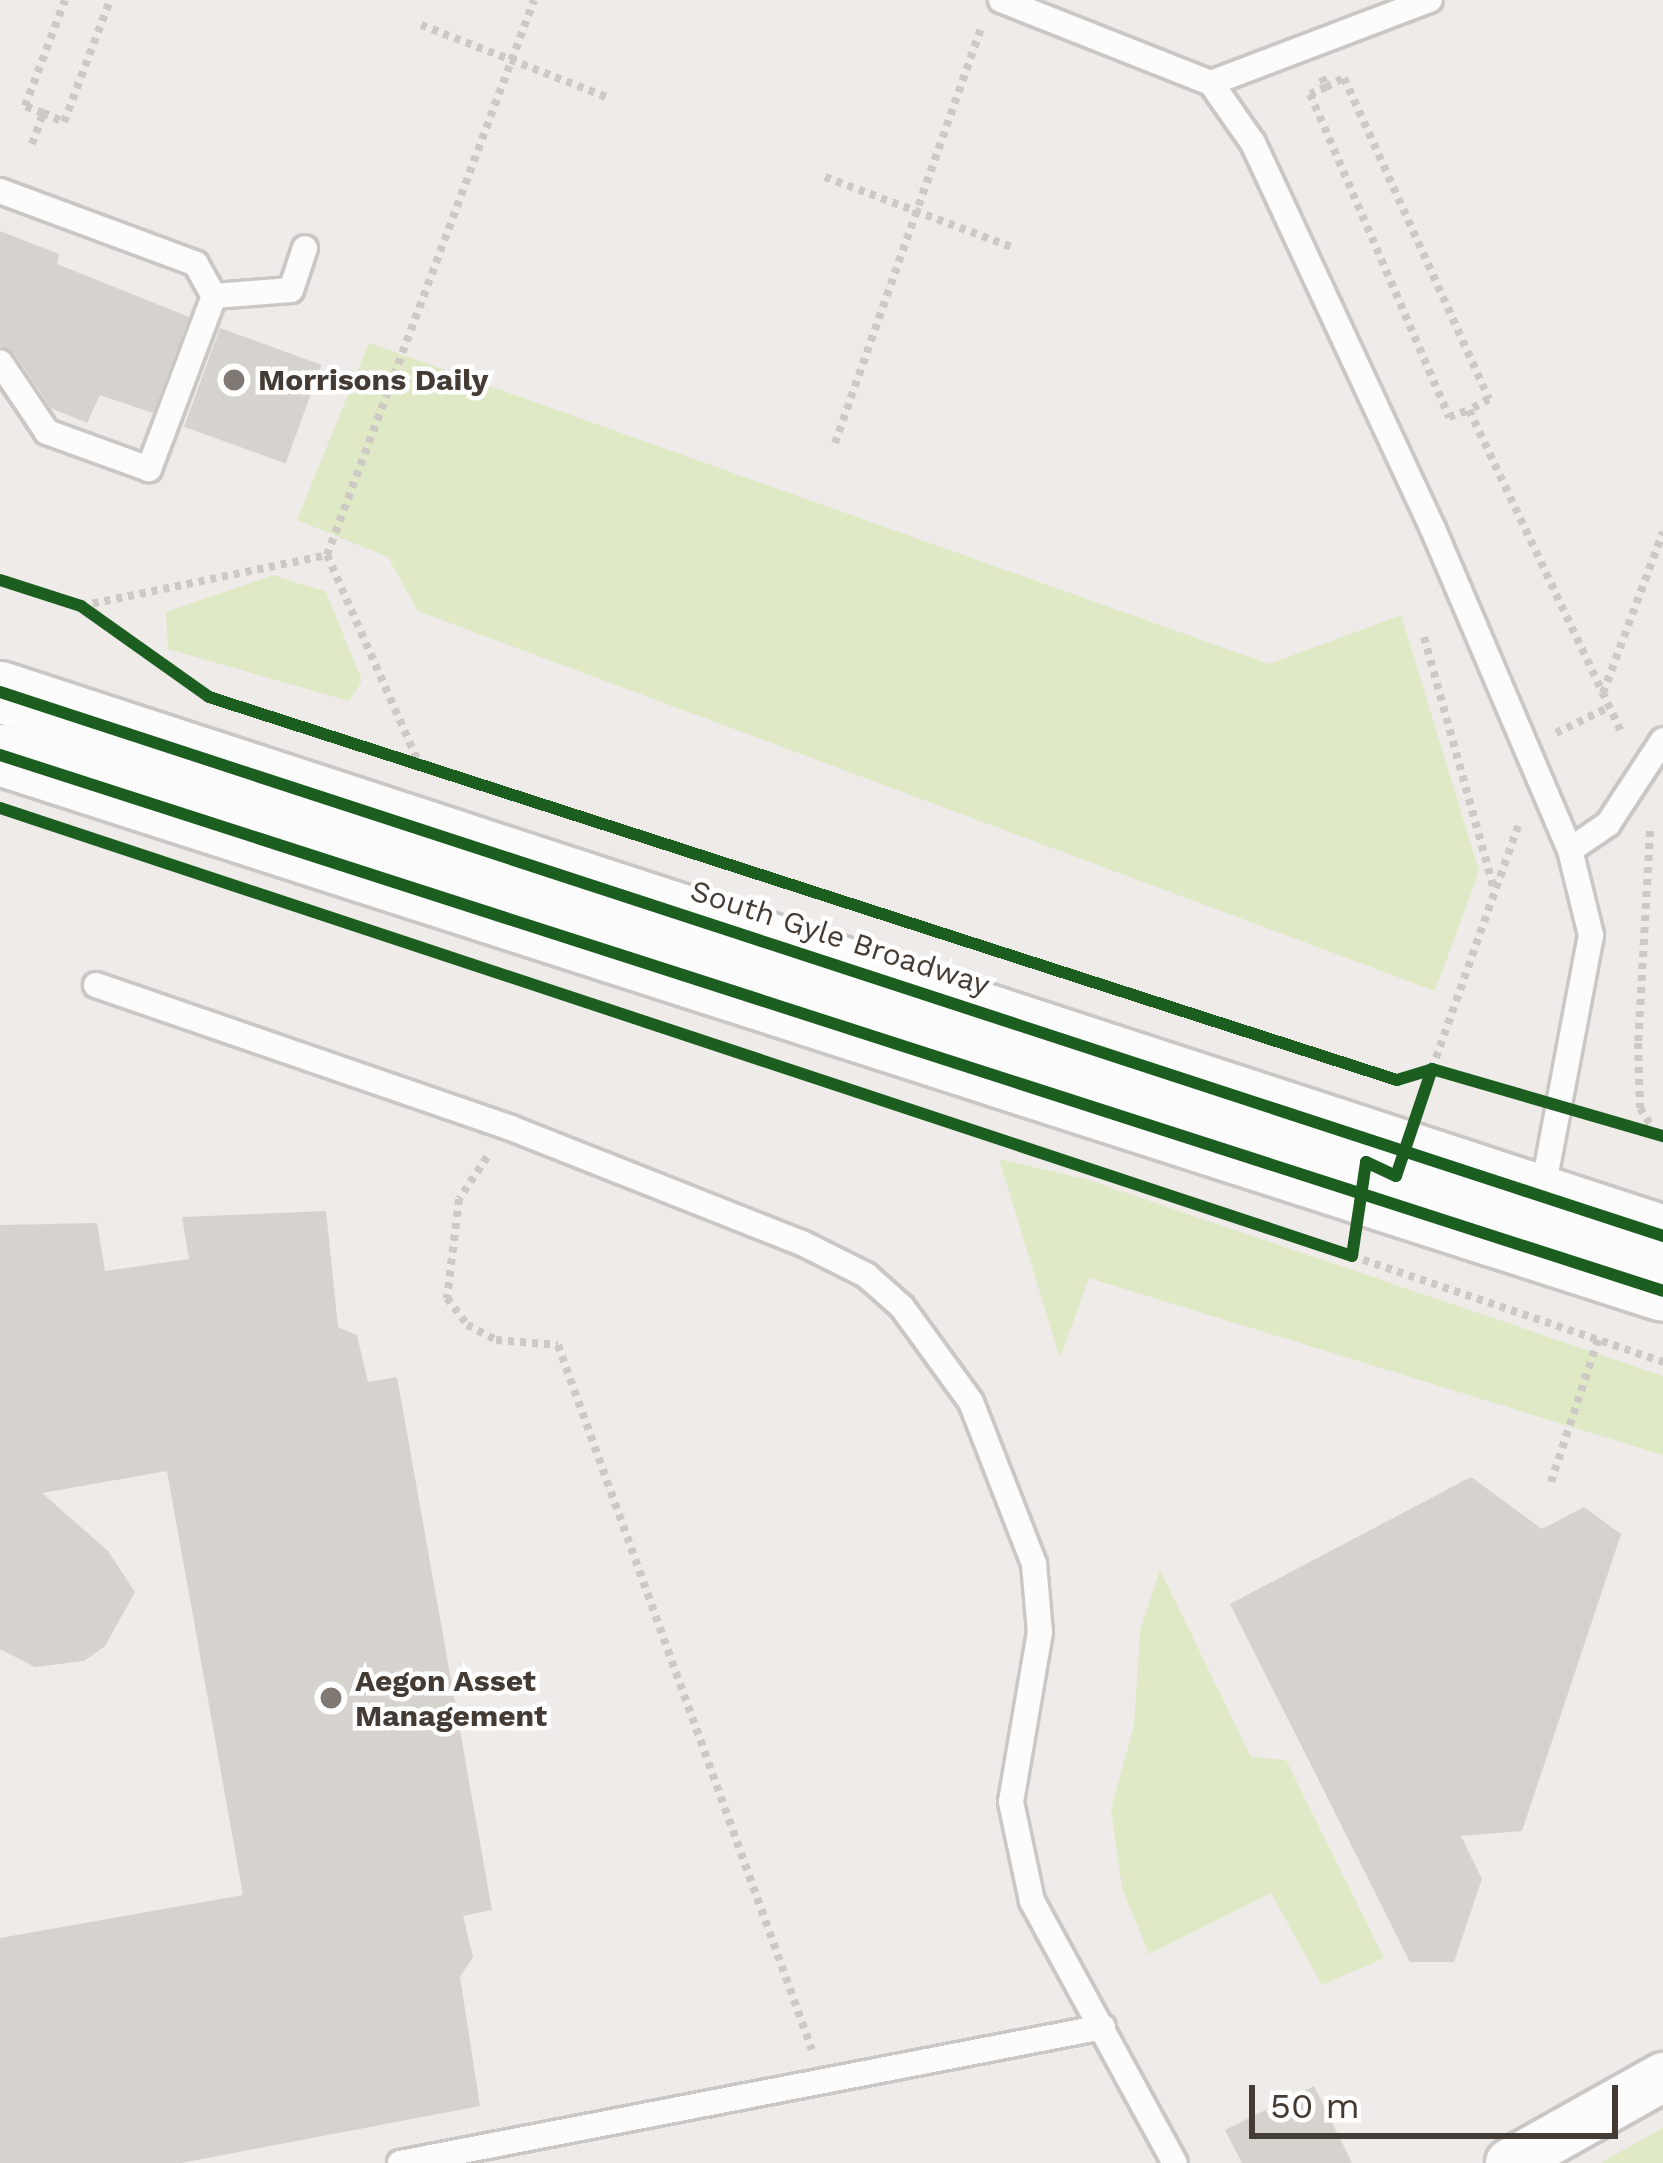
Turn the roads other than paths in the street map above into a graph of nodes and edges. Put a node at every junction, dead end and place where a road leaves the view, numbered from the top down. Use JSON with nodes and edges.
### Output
{"nodes":[{"id":1,"x":1001,"y":0,"type":"edge"},
{"id":2,"x":1430,"y":0,"type":"edge"},
{"id":3,"x":1211,"y":83,"type":"junction"},
{"id":4,"x":0,"y":191,"type":"edge"},
{"id":5,"x":305,"y":248,"type":"dead end"},
{"id":6,"x":214,"y":296,"type":"junction"},
{"id":7,"x":0,"y":362,"type":"edge"},
{"id":8,"x":0,"y":692,"type":"edge"},
{"id":9,"x":1663,"y":740,"type":"edge"},
{"id":10,"x":0,"y":755,"type":"edge"},
{"id":11,"x":1570,"y":850,"type":"junction"},
{"id":12,"x":96,"y":985,"type":"dead end"},
{"id":13,"x":1538,"y":1223,"type":"junction"},
{"id":14,"x":1663,"y":1236,"type":"edge"},
{"id":15,"x":1663,"y":1292,"type":"edge"},
{"id":16,"x":1102,"y":2027,"type":"junction"},
{"id":17,"x":1663,"y":2077,"type":"edge"},
{"id":18,"x":400,"y":2163,"type":"edge"},
{"id":19,"x":1174,"y":2163,"type":"edge"},
{"id":20,"x":1510,"y":2163,"type":"edge"}],
"edges":[{"from":1,"to":3,"type":"lane"},
{"from":2,"to":3,"type":"lane"},
{"from":3,"to":11,"type":"lane"},
{"from":4,"to":6,"type":"lane"},
{"from":5,"to":6,"type":"lane"},
{"from":6,"to":7,"type":"lane"},
{"from":8,"to":13,"type":"street","name":"South Gyle Broadway"},
{"from":9,"to":11,"type":"lane"},
{"from":10,"to":13,"type":"street","name":"South Gyle Broadway"},
{"from":11,"to":13,"type":"lane"},
{"from":12,"to":16,"type":"lane"},
{"from":13,"to":14,"type":"street","name":"South Gyle Broadway"},
{"from":13,"to":15,"type":"street","name":"South Gyle Broadway"},
{"from":16,"to":18,"type":"lane"},
{"from":16,"to":19,"type":"lane"},
{"from":17,"to":20,"type":"street"}]}
